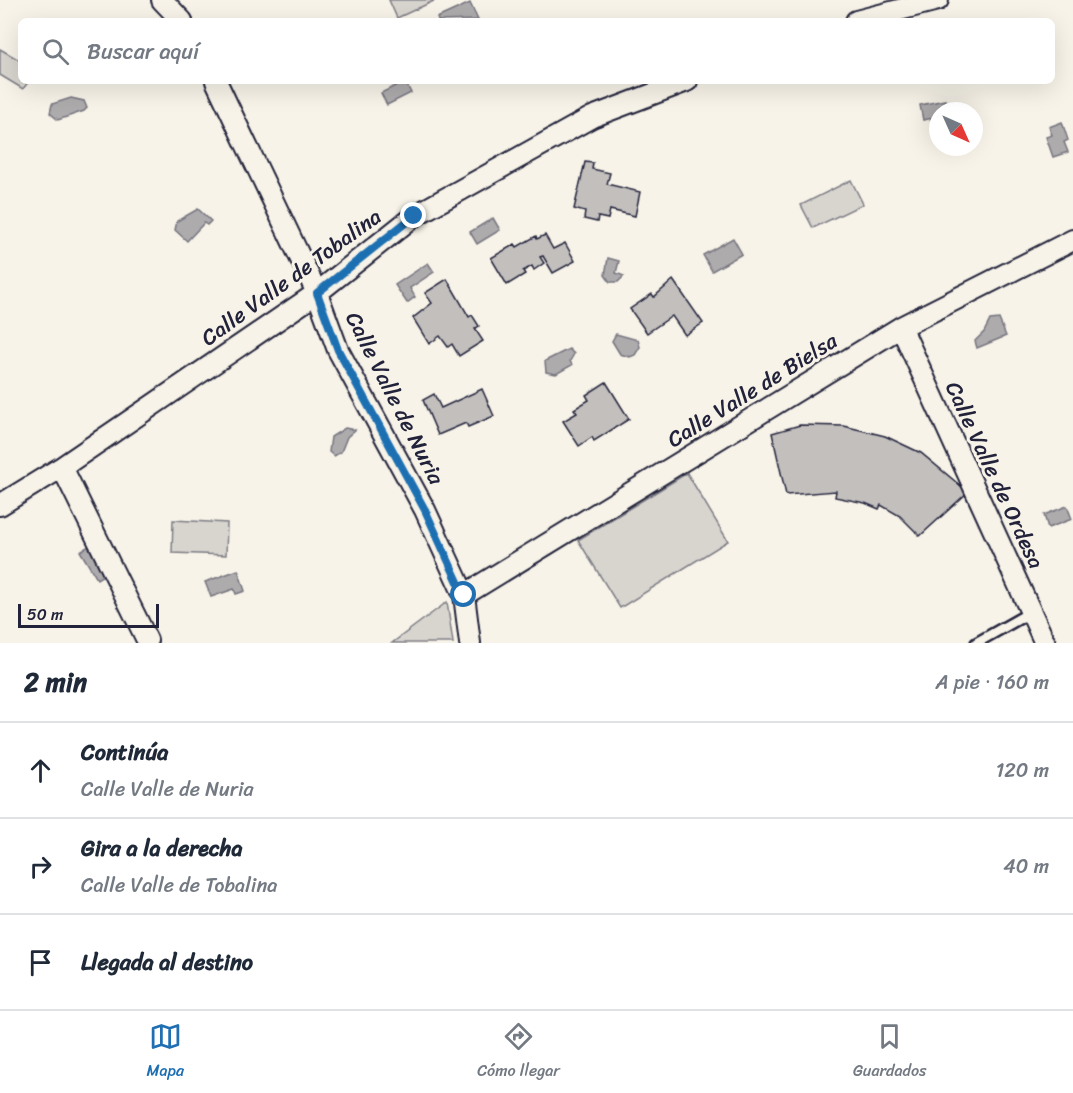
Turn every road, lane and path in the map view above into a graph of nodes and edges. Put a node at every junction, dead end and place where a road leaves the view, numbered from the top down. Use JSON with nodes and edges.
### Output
{"nodes":[{"id":1,"x":162,"y":0,"type":"edge"},
{"id":2,"x":938,"y":0,"type":"edge"},
{"id":3,"x":179,"y":18,"type":"edge"},
{"id":4,"x":868,"y":18,"type":"edge"},
{"id":5,"x":217,"y":84,"type":"edge"},
{"id":6,"x":679,"y":84,"type":"edge"},
{"id":7,"x":1073,"y":240,"type":"edge"},
{"id":8,"x":317,"y":293,"type":"junction"},
{"id":9,"x":901,"y":327,"type":"junction"},
{"id":10,"x":62,"y":467,"type":"junction"},
{"id":11,"x":0,"y":505,"type":"edge"},
{"id":12,"x":464,"y":595,"type":"junction"},
{"id":13,"x":1031,"y":612,"type":"junction"},
{"id":14,"x":147,"y":640,"type":"dead end"},
{"id":15,"x":470,"y":643,"type":"edge"},
{"id":16,"x":976,"y":643,"type":"edge"},
{"id":17,"x":1045,"y":643,"type":"edge"}],
"edges":[{"from":1,"to":3,"type":"street"},
{"from":2,"to":4,"type":"street"},
{"from":5,"to":8,"type":"street","name":"Calle Valle de Nuria"},
{"from":6,"to":8,"type":"street","name":"Calle Valle de Tobalina"},
{"from":7,"to":9,"type":"street","name":"Calle Valle de Bielsa"},
{"from":8,"to":10,"type":"street","name":"Calle Valle de Tobalina"},
{"from":8,"to":12,"type":"street","name":"Calle Valle de Nuria"},
{"from":9,"to":12,"type":"street","name":"Calle Valle de Bielsa"},
{"from":9,"to":13,"type":"street","name":"Calle Valle de Ordesa"},
{"from":10,"to":11,"type":"street","name":"Calle Valle de Tobalina"},
{"from":10,"to":14,"type":"street"},
{"from":12,"to":15,"type":"street","name":"Calle Valle de Nuria"},
{"from":13,"to":16,"type":"lane"},
{"from":13,"to":17,"type":"street","name":"Calle Valle de Ordesa"}]}
